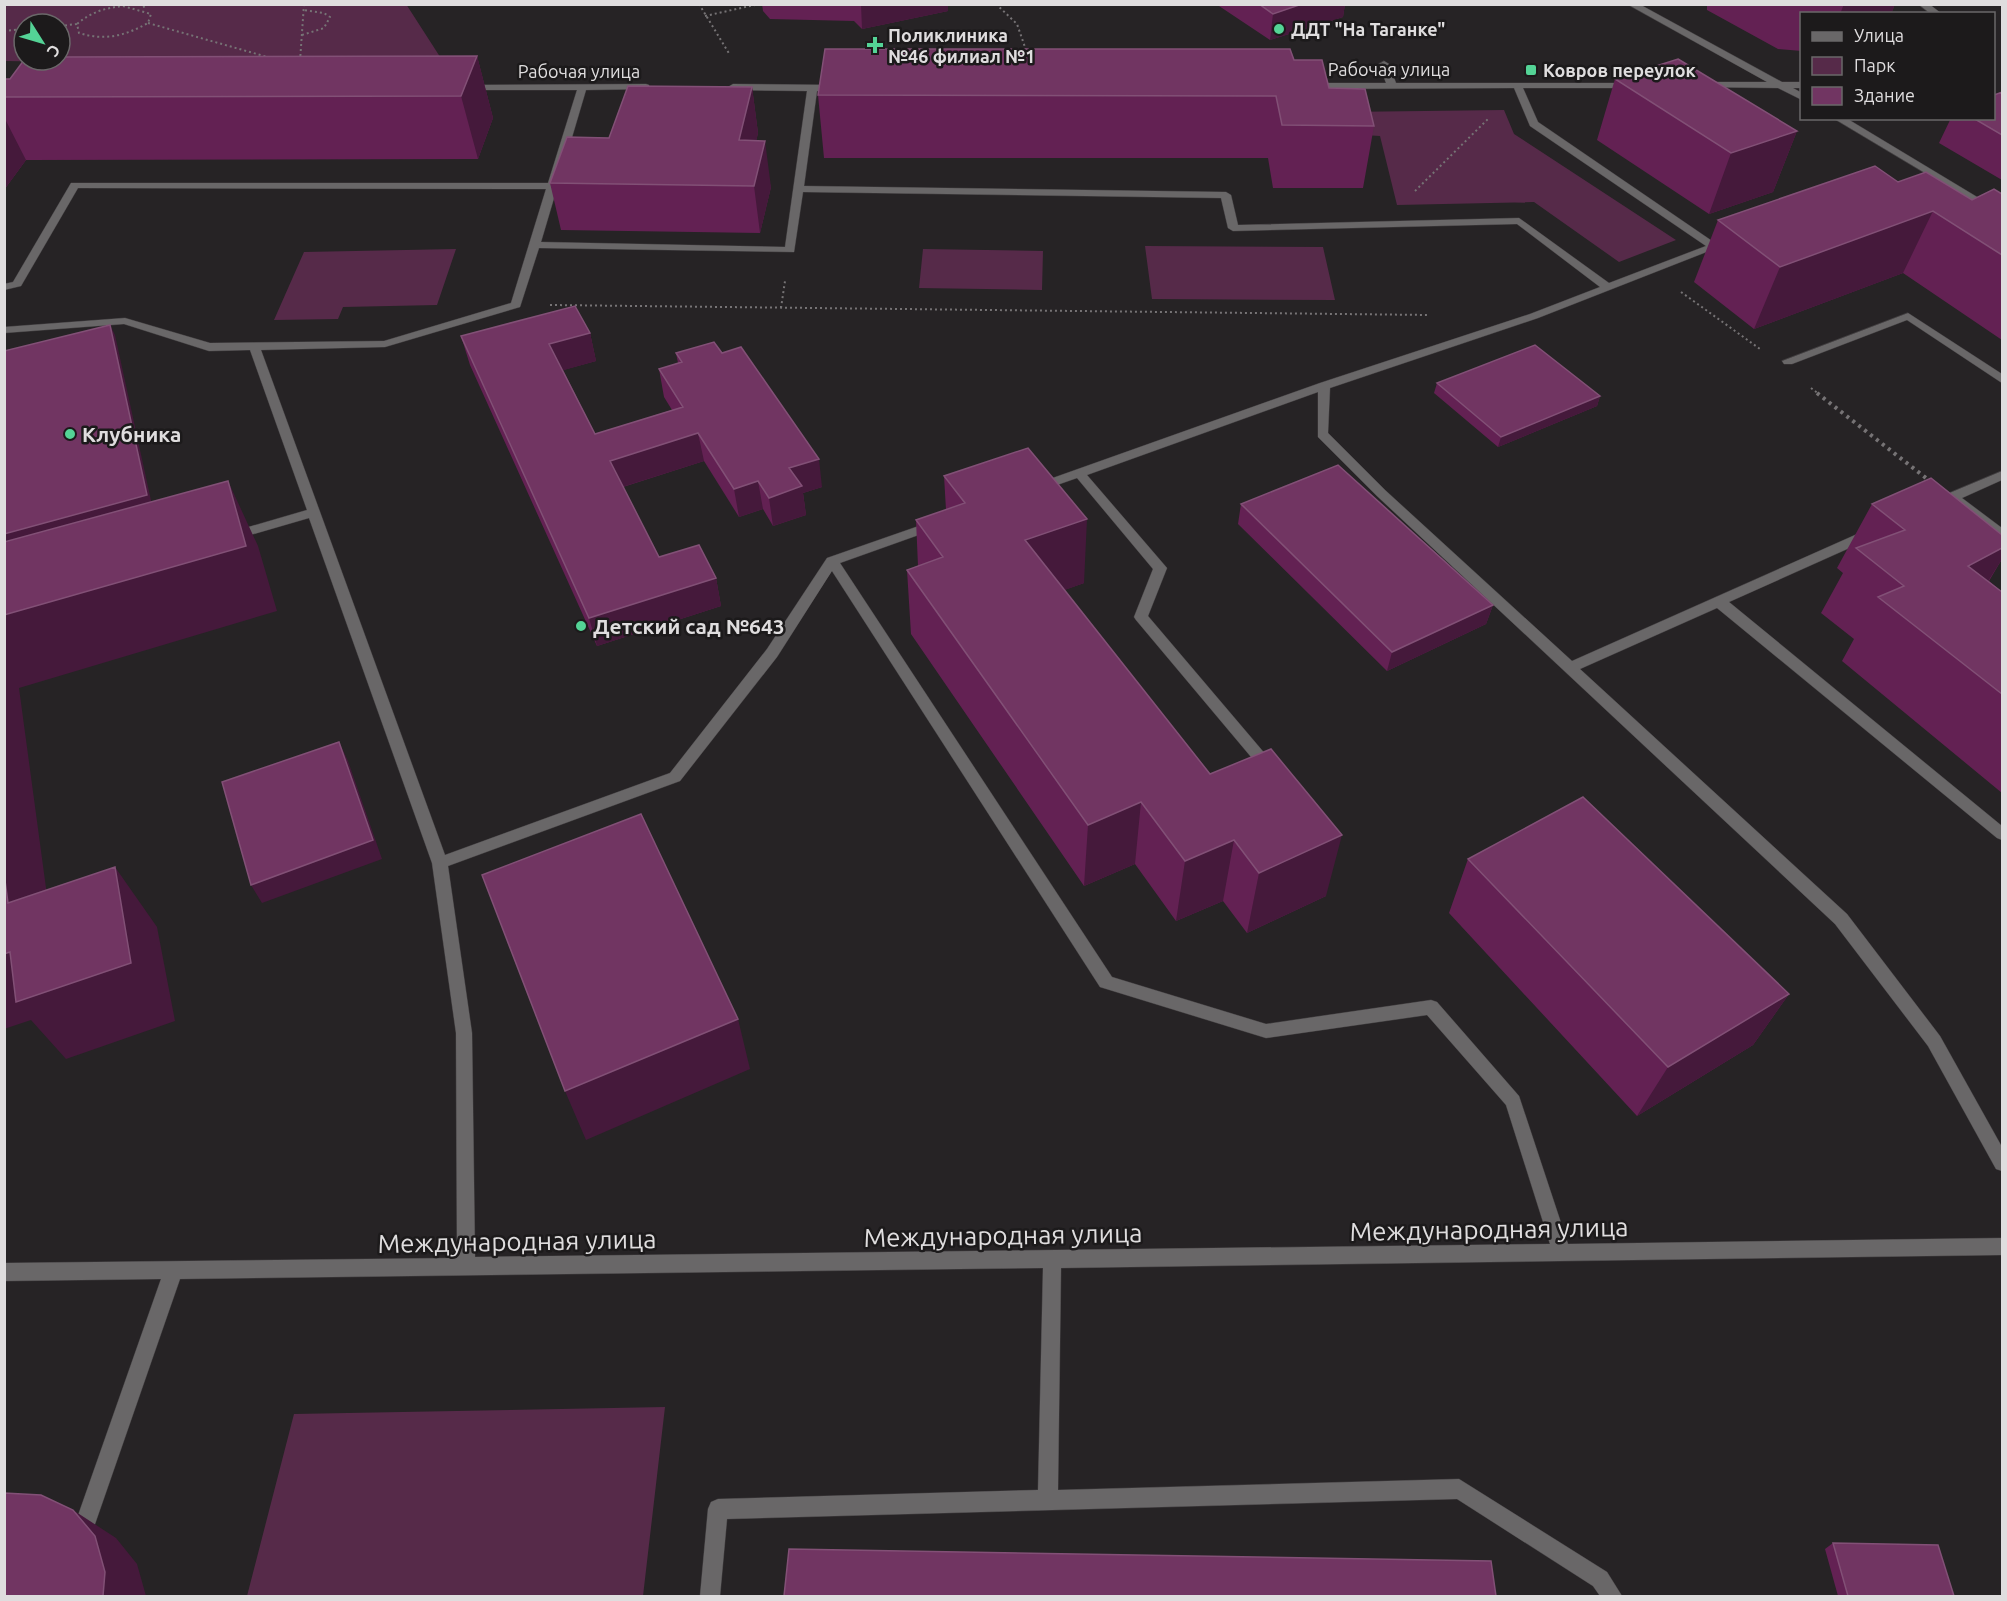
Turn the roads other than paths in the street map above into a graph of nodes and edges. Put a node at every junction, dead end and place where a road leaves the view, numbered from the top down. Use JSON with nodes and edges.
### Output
{"nodes":[{"id":1,"x":1631,"y":4,"type":"edge"},
{"id":2,"x":1922,"y":4,"type":"edge"},
{"id":3,"x":1935,"y":12,"type":"edge"},
{"id":4,"x":1384,"y":64,"type":"dead end"},
{"id":5,"x":1516,"y":85,"type":"junction"},
{"id":6,"x":1641,"y":85,"type":"edge"},
{"id":7,"x":1695,"y":85,"type":"edge"},
{"id":8,"x":1781,"y":85,"type":"junction"},
{"id":9,"x":1800,"y":85,"type":"edge"},
{"id":10,"x":1298,"y":86,"type":"edge"},
{"id":11,"x":1392,"y":86,"type":"junction"},
{"id":12,"x":453,"y":87,"type":"edge"},
{"id":13,"x":652,"y":87,"type":"edge"},
{"id":14,"x":721,"y":87,"type":"edge"},
{"id":15,"x":582,"y":88,"type":"junction"},
{"id":16,"x":812,"y":88,"type":"junction"},
{"id":17,"x":847,"y":88,"type":"edge"},
{"id":18,"x":1800,"y":96,"type":"edge"},
{"id":19,"x":1841,"y":120,"type":"edge"},
{"id":20,"x":551,"y":186,"type":"junction"},
{"id":21,"x":798,"y":189,"type":"junction"},
{"id":22,"x":2002,"y":216,"type":"edge"},
{"id":23,"x":1735,"y":239,"type":"dead end"},
{"id":24,"x":534,"y":245,"type":"junction"},
{"id":25,"x":1713,"y":246,"type":"junction"},
{"id":26,"x":4,"y":287,"type":"edge"},
{"id":27,"x":1608,"y":288,"type":"junction"},
{"id":28,"x":4,"y":330,"type":"edge"},
{"id":29,"x":254,"y":346,"type":"junction"},
{"id":30,"x":1788,"y":361,"type":"dead end"},
{"id":31,"x":2002,"y":379,"type":"edge"},
{"id":32,"x":1324,"y":386,"type":"junction"},
{"id":33,"x":1078,"y":473,"type":"junction"},
{"id":34,"x":2002,"y":475,"type":"edge"},
{"id":35,"x":1023,"y":493,"type":"edge"},
{"id":36,"x":314,"y":512,"type":"junction"},
{"id":37,"x":944,"y":521,"type":"edge"},
{"id":38,"x":1877,"y":530,"type":"dead end"},
{"id":39,"x":2002,"y":534,"type":"edge"},
{"id":40,"x":222,"y":539,"type":"edge"},
{"id":41,"x":832,"y":561,"type":"junction"},
{"id":42,"x":1718,"y":601,"type":"junction"},
{"id":43,"x":1570,"y":668,"type":"junction"},
{"id":44,"x":1267,"y":766,"type":"edge"},
{"id":45,"x":2002,"y":834,"type":"edge"},
{"id":46,"x":440,"y":863,"type":"junction"},
{"id":47,"x":2002,"y":1163,"type":"edge"},
{"id":48,"x":2002,"y":1247,"type":"edge"},
{"id":49,"x":1562,"y":1253,"type":"junction"},
{"id":50,"x":1052,"y":1260,"type":"junction"},
{"id":51,"x":466,"y":1268,"type":"junction"},
{"id":52,"x":173,"y":1271,"type":"junction"},
{"id":53,"x":4,"y":1272,"type":"edge"},
{"id":54,"x":1048,"y":1498,"type":"junction"},
{"id":55,"x":85,"y":1524,"type":"edge"},
{"id":56,"x":710,"y":1596,"type":"edge"},
{"id":57,"x":1612,"y":1596,"type":"edge"}],
"edges":[{"from":1,"to":8,"type":"street"},
{"from":2,"to":3,"type":"street"},
{"from":4,"to":11,"type":"street"},
{"from":5,"to":6,"type":"street","name":"Рабочая улица"},
{"from":5,"to":11,"type":"street","name":"Рабочая улица"},
{"from":5,"to":25,"type":"street"},
{"from":7,"to":8,"type":"street"},
{"from":8,"to":9,"type":"street"},
{"from":8,"to":18,"type":"street"},
{"from":10,"to":11,"type":"street","name":"Рабочая улица"},
{"from":12,"to":15,"type":"street","name":"Рабочая улица"},
{"from":13,"to":15,"type":"street","name":"Рабочая улица"},
{"from":14,"to":16,"type":"street"},
{"from":15,"to":20,"type":"street"},
{"from":16,"to":17,"type":"street"},
{"from":16,"to":21,"type":"street"},
{"from":19,"to":22,"type":"street"},
{"from":20,"to":24,"type":"street"},
{"from":20,"to":26,"type":"street"},
{"from":21,"to":24,"type":"street"},
{"from":21,"to":27,"type":"street"},
{"from":23,"to":25,"type":"street"},
{"from":24,"to":29,"type":"street"},
{"from":25,"to":27,"type":"street"},
{"from":27,"to":32,"type":"street"},
{"from":28,"to":29,"type":"street"},
{"from":29,"to":36,"type":"street"},
{"from":30,"to":31,"type":"street"},
{"from":32,"to":33,"type":"street"},
{"from":32,"to":43,"type":"street"},
{"from":33,"to":35,"type":"street"},
{"from":33,"to":44,"type":"street"},
{"from":34,"to":39,"type":"street"},
{"from":36,"to":40,"type":"street"},
{"from":36,"to":46,"type":"street"},
{"from":37,"to":41,"type":"street"},
{"from":38,"to":42,"type":"street"},
{"from":41,"to":46,"type":"street"},
{"from":41,"to":49,"type":"street"},
{"from":42,"to":43,"type":"street"},
{"from":42,"to":45,"type":"street"},
{"from":43,"to":47,"type":"street"},
{"from":46,"to":51,"type":"street"},
{"from":48,"to":49,"type":"street","name":"Международная улица"},
{"from":49,"to":50,"type":"street","name":"Международная улица"},
{"from":50,"to":51,"type":"street","name":"Международная улица"},
{"from":50,"to":54,"type":"street"},
{"from":51,"to":52,"type":"street","name":"Международная улица"},
{"from":52,"to":53,"type":"street","name":"Международная улица"},
{"from":52,"to":55,"type":"street"},
{"from":54,"to":56,"type":"street"},
{"from":54,"to":57,"type":"street"}]}
